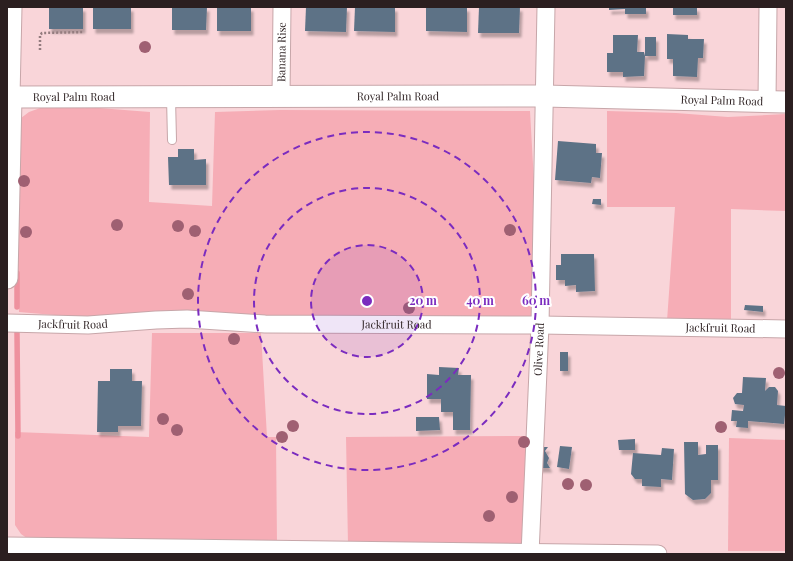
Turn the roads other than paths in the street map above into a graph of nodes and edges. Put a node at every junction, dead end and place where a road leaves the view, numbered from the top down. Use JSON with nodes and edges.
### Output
{"nodes":[{"id":1,"x":13,"y":7,"type":"edge"},
{"id":2,"x":282,"y":7,"type":"edge"},
{"id":3,"x":546,"y":7,"type":"edge"},
{"id":4,"x":768,"y":7,"type":"edge"},
{"id":5,"x":281,"y":96,"type":"junction"},
{"id":6,"x":544,"y":96,"type":"junction"},
{"id":7,"x":9,"y":97,"type":"edge"},
{"id":8,"x":171,"y":97,"type":"junction"},
{"id":9,"x":776,"y":102,"type":"edge"},
{"id":10,"x":172,"y":140,"type":"dead end"},
{"id":11,"x":7,"y":278,"type":"edge"},
{"id":12,"x":7,"y":323,"type":"edge"},
{"id":13,"x":540,"y":325,"type":"junction"},
{"id":14,"x":786,"y":329,"type":"edge"},
{"id":15,"x":7,"y":546,"type":"edge"},
{"id":16,"x":530,"y":553,"type":"edge"},
{"id":17,"x":658,"y":554,"type":"edge"}],
"edges":[{"from":1,"to":7,"type":"street"},
{"from":2,"to":5,"type":"street","name":"Banana Rise"},
{"from":3,"to":6,"type":"street","name":"Olive Road"},
{"from":4,"to":9,"type":"street"},
{"from":5,"to":6,"type":"street","name":"Royal Palm Road"},
{"from":5,"to":8,"type":"street","name":"Royal Palm Road"},
{"from":6,"to":9,"type":"street","name":"Royal Palm Road"},
{"from":6,"to":13,"type":"street","name":"Olive Road"},
{"from":7,"to":8,"type":"street","name":"Royal Palm Road"},
{"from":7,"to":11,"type":"street"},
{"from":8,"to":10,"type":"lane"},
{"from":12,"to":13,"type":"street","name":"Jackfruit Road"},
{"from":13,"to":14,"type":"street","name":"Jackfruit Road"},
{"from":13,"to":16,"type":"street","name":"Olive Road"},
{"from":15,"to":16,"type":"street"},
{"from":16,"to":17,"type":"street"}]}
